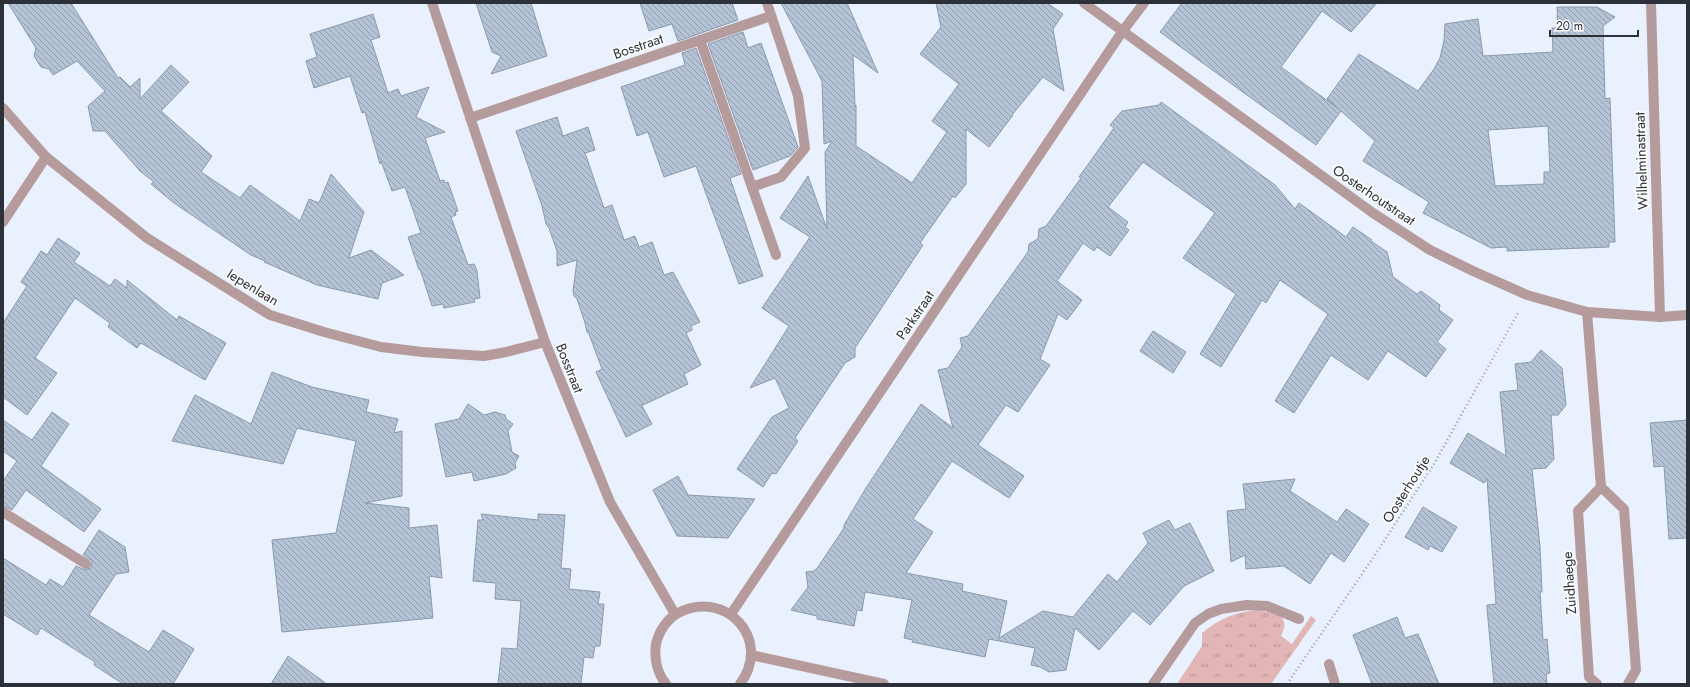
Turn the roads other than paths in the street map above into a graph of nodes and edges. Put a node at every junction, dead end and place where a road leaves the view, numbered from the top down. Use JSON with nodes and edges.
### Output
{"nodes":[{"id":1,"x":432,"y":3,"type":"edge"},
{"id":2,"x":767,"y":3,"type":"edge"},
{"id":3,"x":1084,"y":3,"type":"edge"},
{"id":4,"x":1144,"y":3,"type":"edge"},
{"id":5,"x":1651,"y":3,"type":"edge"},
{"id":6,"x":771,"y":16,"type":"junction"},
{"id":7,"x":1122,"y":32,"type":"junction"},
{"id":8,"x":700,"y":40,"type":"junction"},
{"id":9,"x":3,"y":108,"type":"edge"},
{"id":10,"x":470,"y":118,"type":"junction"},
{"id":11,"x":46,"y":157,"type":"junction"},
{"id":12,"x":752,"y":187,"type":"junction"},
{"id":13,"x":3,"y":222,"type":"edge"},
{"id":14,"x":776,"y":255,"type":"dead end"},
{"id":15,"x":1587,"y":312,"type":"junction"},
{"id":16,"x":1687,"y":315,"type":"edge"},
{"id":17,"x":1660,"y":317,"type":"junction"},
{"id":18,"x":545,"y":342,"type":"junction"},
{"id":19,"x":1601,"y":487,"type":"junction"},
{"id":20,"x":3,"y":512,"type":"edge"},
{"id":21,"x":86,"y":564,"type":"dead end"},
{"id":22,"x":675,"y":614,"type":"junction"},
{"id":23,"x":730,"y":614,"type":"junction"},
{"id":24,"x":1299,"y":619,"type":"dead end"},
{"id":25,"x":751,"y":655,"type":"junction"},
{"id":26,"x":1329,"y":664,"type":"dead end"},
{"id":27,"x":666,"y":684,"type":"edge"},
{"id":28,"x":740,"y":684,"type":"edge"},
{"id":29,"x":884,"y":684,"type":"edge"},
{"id":30,"x":1153,"y":684,"type":"edge"},
{"id":31,"x":1335,"y":684,"type":"edge"},
{"id":32,"x":1596,"y":684,"type":"edge"},
{"id":33,"x":1628,"y":684,"type":"edge"}],
"edges":[{"from":1,"to":10,"type":"street","name":"Bosstraat"},
{"from":2,"to":6,"type":"street"},
{"from":3,"to":7,"type":"street","name":"Oosterhoutstraat"},
{"from":4,"to":7,"type":"street","name":"Parkstraat"},
{"from":5,"to":17,"type":"street","name":"Wilhelminastraat"},
{"from":6,"to":8,"type":"street","name":"Bosstraat"},
{"from":6,"to":12,"type":"street"},
{"from":7,"to":15,"type":"street","name":"Oosterhoutstraat"},
{"from":7,"to":23,"type":"street","name":"Parkstraat"},
{"from":8,"to":10,"type":"street","name":"Bosstraat"},
{"from":8,"to":12,"type":"street"},
{"from":9,"to":11,"type":"street","name":"Iepenlaan"},
{"from":10,"to":18,"type":"street","name":"Bosstraat"},
{"from":11,"to":13,"type":"street"},
{"from":11,"to":18,"type":"street","name":"Iepenlaan"},
{"from":12,"to":14,"type":"street"},
{"from":15,"to":17,"type":"street","name":"Oosterhoutstraat"},
{"from":15,"to":19,"type":"street"},
{"from":16,"to":17,"type":"street","name":"Oosterhoutstraat"},
{"from":18,"to":22,"type":"street","name":"Bosstraat"},
{"from":19,"to":32,"type":"street","name":"Zuidhaege"},
{"from":19,"to":33,"type":"street"},
{"from":20,"to":21,"type":"street"},
{"from":22,"to":23,"type":"street"},
{"from":22,"to":27,"type":"street"},
{"from":23,"to":25,"type":"street"},
{"from":24,"to":30,"type":"street"},
{"from":25,"to":28,"type":"street"},
{"from":25,"to":29,"type":"street"},
{"from":26,"to":31,"type":"street"}]}
